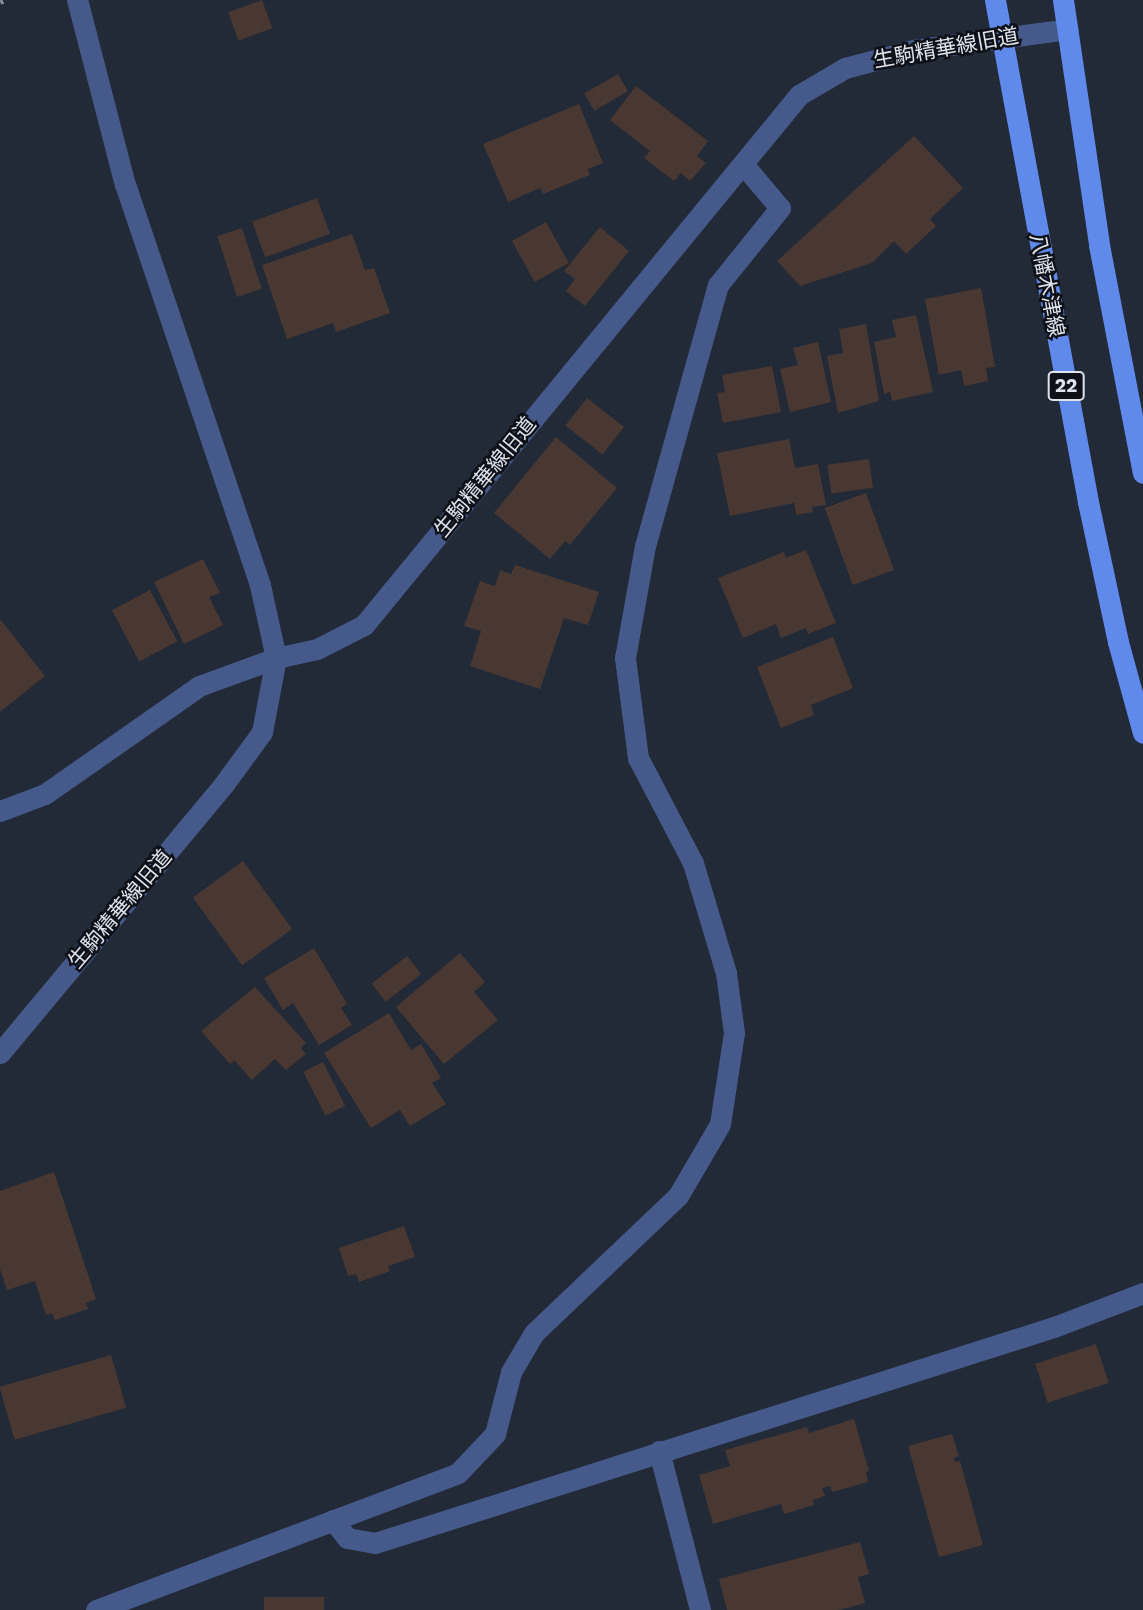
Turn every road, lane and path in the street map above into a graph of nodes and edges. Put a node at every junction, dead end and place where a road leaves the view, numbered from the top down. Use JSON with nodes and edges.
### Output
{"nodes":[{"id":1,"x":5,"y":0,"type":"edge"},
{"id":2,"x":77,"y":0,"type":"edge"},
{"id":3,"x":995,"y":0,"type":"edge"},
{"id":4,"x":1063,"y":0,"type":"edge"},
{"id":5,"x":0,"y":2,"type":"edge"},
{"id":6,"x":1068,"y":29,"type":"junction"},
{"id":7,"x":1001,"y":36,"type":"junction"},
{"id":8,"x":743,"y":164,"type":"junction"},
{"id":9,"x":1143,"y":473,"type":"edge"},
{"id":10,"x":276,"y":658,"type":"junction"},
{"id":11,"x":1143,"y":733,"type":"edge"},
{"id":12,"x":0,"y":811,"type":"edge"},
{"id":13,"x":0,"y":1053,"type":"edge"},
{"id":14,"x":1143,"y":1293,"type":"edge"},
{"id":15,"x":659,"y":1451,"type":"junction"},
{"id":16,"x":333,"y":1520,"type":"junction"},
{"id":17,"x":96,"y":1610,"type":"edge"},
{"id":18,"x":700,"y":1610,"type":"edge"}],
"edges":[{"from":1,"to":5,"type":"path"},
{"from":2,"to":10,"type":"street"},
{"from":3,"to":7,"type":"main road","name":"八幡木津線","number":"22"},
{"from":4,"to":6,"type":"main road"},
{"from":6,"to":7,"type":"street","name":"生駒精華線旧道"},
{"from":6,"to":9,"type":"main road"},
{"from":7,"to":8,"type":"street","name":"生駒精華線旧道"},
{"from":7,"to":11,"type":"main road","name":"八幡木津線","number":"22"},
{"from":8,"to":10,"type":"street","name":"生駒精華線旧道"},
{"from":8,"to":16,"type":"street"},
{"from":10,"to":12,"type":"street"},
{"from":10,"to":13,"type":"street","name":"生駒精華線旧道"},
{"from":14,"to":15,"type":"street"},
{"from":15,"to":16,"type":"street"},
{"from":15,"to":18,"type":"street"},
{"from":16,"to":17,"type":"street"}]}
